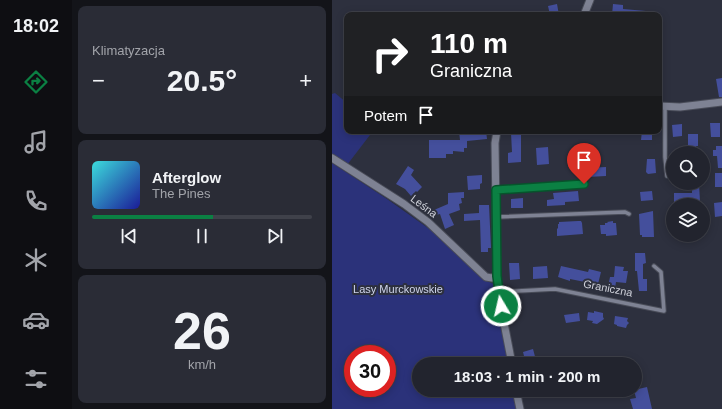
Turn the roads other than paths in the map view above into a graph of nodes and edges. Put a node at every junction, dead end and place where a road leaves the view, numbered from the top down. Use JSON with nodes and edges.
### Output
{"nodes":[{"id":1,"x":590,"y":0,"type":"edge"},
{"id":2,"x":585,"y":12,"type":"edge"},
{"id":3,"x":722,"y":102,"type":"edge"},
{"id":4,"x":662,"y":106,"type":"edge"},
{"id":5,"x":496,"y":134,"type":"edge"},
{"id":6,"x":332,"y":158,"type":"edge"},
{"id":7,"x":666,"y":166,"type":"edge"},
{"id":8,"x":584,"y":184,"type":"dead end"},
{"id":9,"x":496,"y":190,"type":"junction"},
{"id":10,"x":629,"y":214,"type":"dead end"},
{"id":11,"x":496,"y":217,"type":"junction"},
{"id":12,"x":654,"y":266,"type":"dead end"},
{"id":13,"x":497,"y":276,"type":"junction"},
{"id":14,"x":498,"y":292,"type":"junction"},
{"id":15,"x":511,"y":357,"type":"edge"},
{"id":16,"x":517,"y":397,"type":"edge"},
{"id":17,"x":520,"y":409,"type":"edge"}],
"edges":[{"from":1,"to":2,"type":"street"},
{"from":3,"to":4,"type":"street"},
{"from":4,"to":7,"type":"lane"},
{"from":5,"to":9,"type":"street"},
{"from":6,"to":13,"type":"street","name":"Leśna"},
{"from":8,"to":9,"type":"lane"},
{"from":9,"to":11,"type":"street"},
{"from":10,"to":11,"type":"lane"},
{"from":11,"to":13,"type":"street"},
{"from":12,"to":14,"type":"lane","name":"Graniczna"},
{"from":13,"to":14,"type":"street"},
{"from":14,"to":15,"type":"street"},
{"from":16,"to":17,"type":"street"}]}
